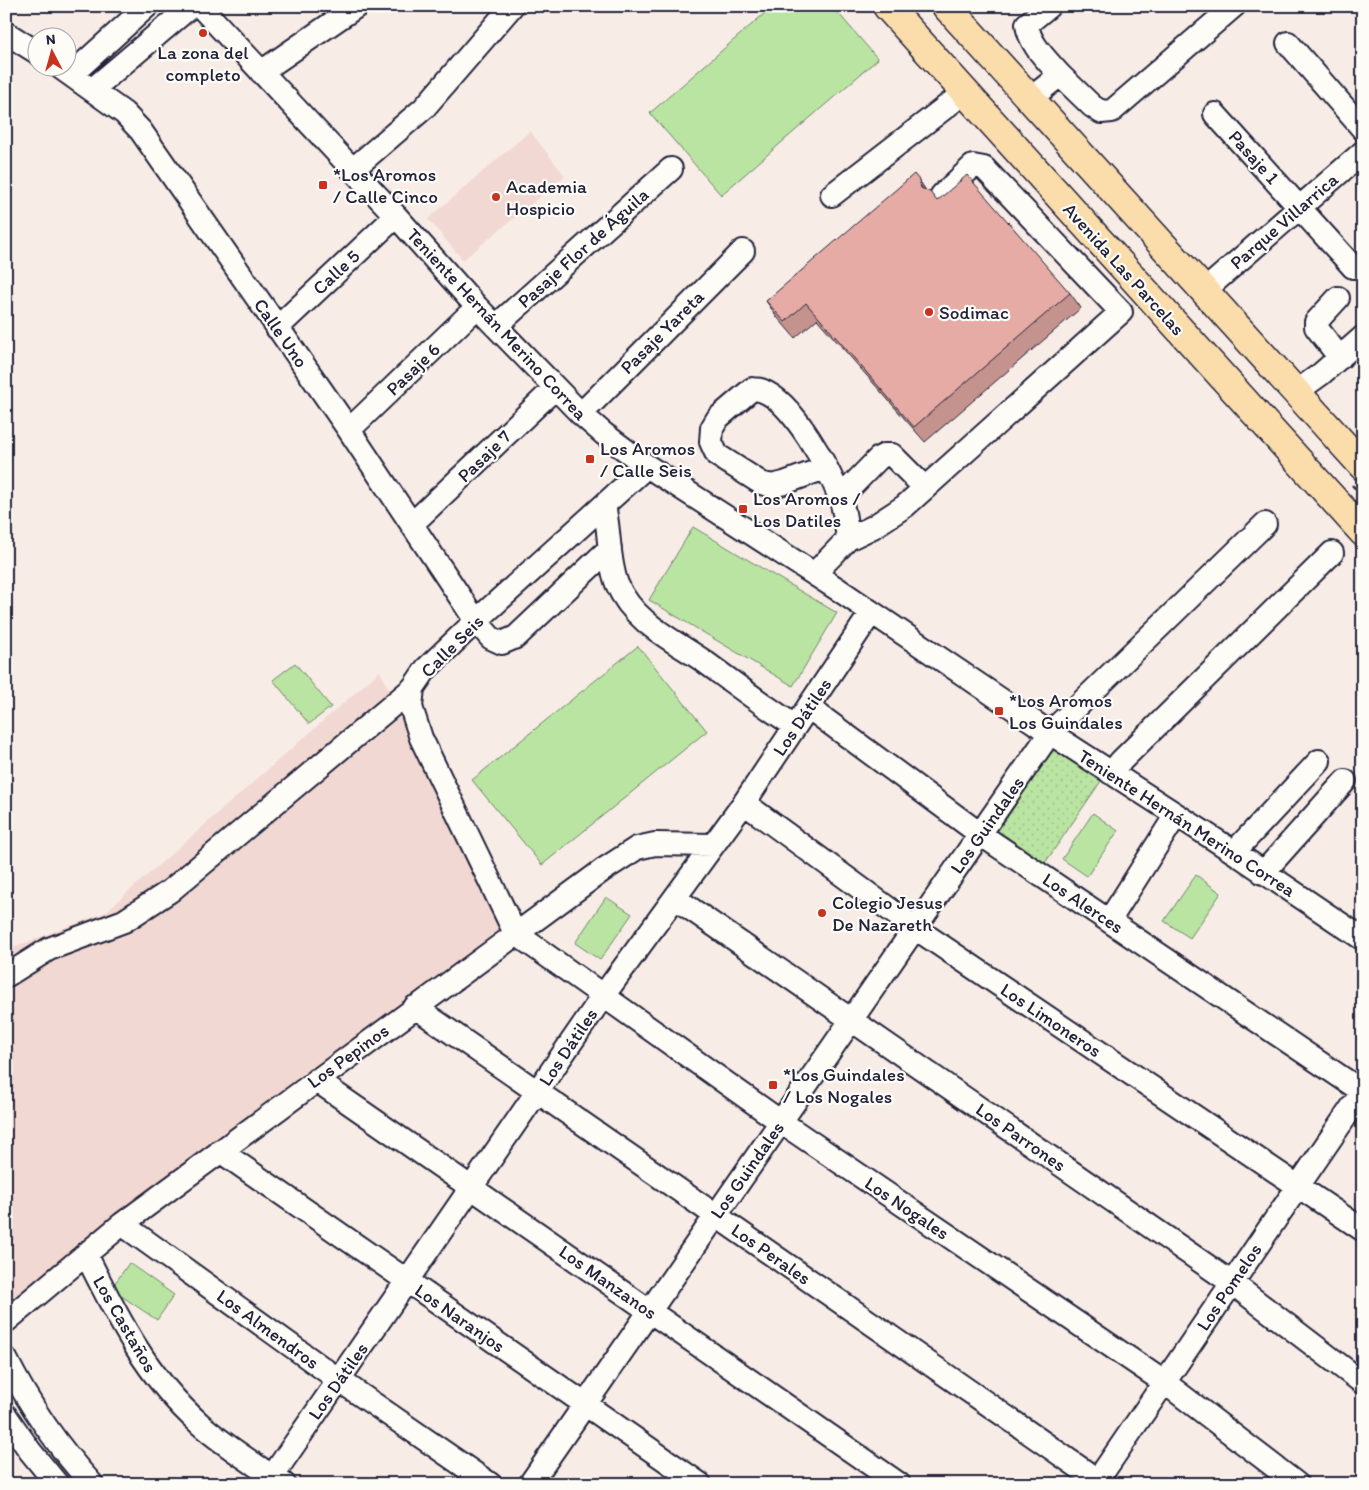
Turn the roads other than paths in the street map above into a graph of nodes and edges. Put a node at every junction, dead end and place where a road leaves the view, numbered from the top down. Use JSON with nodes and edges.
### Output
{"nodes":[{"id":1,"x":147,"y":6,"type":"edge"},
{"id":2,"x":191,"y":6,"type":"edge"},
{"id":3,"x":200,"y":6,"type":"edge"},
{"id":4,"x":357,"y":6,"type":"edge"},
{"id":5,"x":512,"y":6,"type":"edge"},
{"id":6,"x":887,"y":6,"type":"edge"},
{"id":7,"x":946,"y":6,"type":"edge"},
{"id":8,"x":1049,"y":6,"type":"edge"},
{"id":9,"x":1234,"y":6,"type":"edge"},
{"id":10,"x":6,"y":33,"type":"edge"},
{"id":11,"x":1288,"y":43,"type":"dead end"},
{"id":12,"x":28,"y":47,"type":"edge"},
{"id":13,"x":78,"y":61,"type":"edge"},
{"id":14,"x":261,"y":72,"type":"junction"},
{"id":15,"x":1060,"y":76,"type":"junction"},
{"id":16,"x":76,"y":78,"type":"edge"},
{"id":17,"x":92,"y":89,"type":"junction"},
{"id":18,"x":965,"y":92,"type":"junction"},
{"id":19,"x":1030,"y":99,"type":"junction"},
{"id":20,"x":1215,"y":114,"type":"dead end"},
{"id":21,"x":1363,"y":129,"type":"edge"},
{"id":22,"x":1363,"y":152,"type":"edge"},
{"id":23,"x":352,"y":170,"type":"junction"},
{"id":24,"x":670,"y":170,"type":"dead end"},
{"id":25,"x":832,"y":195,"type":"dead end"},
{"id":26,"x":942,"y":195,"type":"edge"},
{"id":27,"x":1299,"y":208,"type":"junction"},
{"id":28,"x":396,"y":216,"type":"junction"},
{"id":29,"x":743,"y":251,"type":"dead end"},
{"id":30,"x":1353,"y":267,"type":"dead end"},
{"id":31,"x":1144,"y":291,"type":"junction"},
{"id":32,"x":1204,"y":291,"type":"junction"},
{"id":33,"x":1338,"y":298,"type":"dead end"},
{"id":34,"x":477,"y":307,"type":"junction"},
{"id":35,"x":1121,"y":312,"type":"junction"},
{"id":36,"x":496,"y":326,"type":"junction"},
{"id":37,"x":277,"y":328,"type":"junction"},
{"id":38,"x":1363,"y":337,"type":"edge"},
{"id":39,"x":1340,"y":358,"type":"junction"},
{"id":40,"x":555,"y":388,"type":"junction"},
{"id":41,"x":1296,"y":392,"type":"junction"},
{"id":42,"x":581,"y":414,"type":"junction"},
{"id":43,"x":348,"y":430,"type":"junction"},
{"id":44,"x":647,"y":466,"type":"junction"},
{"id":45,"x":1363,"y":466,"type":"edge"},
{"id":46,"x":825,"y":468,"type":"junction"},
{"id":47,"x":925,"y":488,"type":"junction"},
{"id":48,"x":840,"y":498,"type":"junction"},
{"id":49,"x":1353,"y":504,"type":"edge"},
{"id":50,"x":604,"y":505,"type":"junction"},
{"id":51,"x":412,"y":524,"type":"junction"},
{"id":52,"x":1265,"y":524,"type":"dead end"},
{"id":53,"x":1363,"y":532,"type":"edge"},
{"id":54,"x":848,"y":539,"type":"junction"},
{"id":55,"x":610,"y":548,"type":"junction"},
{"id":56,"x":1332,"y":553,"type":"dead end"},
{"id":57,"x":814,"y":574,"type":"junction"},
{"id":58,"x":871,"y":613,"type":"junction"},
{"id":59,"x":476,"y":621,"type":"junction"},
{"id":60,"x":413,"y":688,"type":"junction"},
{"id":61,"x":808,"y":707,"type":"junction"},
{"id":62,"x":795,"y":726,"type":"junction"},
{"id":63,"x":1050,"y":733,"type":"junction"},
{"id":64,"x":1319,"y":761,"type":"dead end"},
{"id":65,"x":1111,"y":773,"type":"junction"},
{"id":66,"x":1345,"y":782,"type":"dead end"},
{"id":67,"x":744,"y":803,"type":"junction"},
{"id":68,"x":1176,"y":815,"type":"junction"},
{"id":69,"x":980,"y":834,"type":"junction"},
{"id":70,"x":713,"y":845,"type":"junction"},
{"id":71,"x":1234,"y":852,"type":"junction"},
{"id":72,"x":1263,"y":872,"type":"junction"},
{"id":73,"x":675,"y":898,"type":"junction"},
{"id":74,"x":1108,"y":921,"type":"junction"},
{"id":75,"x":915,"y":928,"type":"junction"},
{"id":76,"x":515,"y":933,"type":"junction"},
{"id":77,"x":1363,"y":939,"type":"edge"},
{"id":78,"x":6,"y":976,"type":"edge"},
{"id":79,"x":603,"y":996,"type":"junction"},
{"id":80,"x":415,"y":1007,"type":"junction"},
{"id":81,"x":851,"y":1020,"type":"junction"},
{"id":82,"x":316,"y":1080,"type":"junction"},
{"id":83,"x":537,"y":1092,"type":"junction"},
{"id":84,"x":1363,"y":1092,"type":"edge"},
{"id":85,"x":780,"y":1122,"type":"junction"},
{"id":86,"x":220,"y":1151,"type":"junction"},
{"id":87,"x":1298,"y":1186,"type":"junction"},
{"id":88,"x":471,"y":1187,"type":"junction"},
{"id":89,"x":716,"y":1216,"type":"junction"},
{"id":90,"x":122,"y":1224,"type":"junction"},
{"id":91,"x":1363,"y":1230,"type":"edge"},
{"id":92,"x":86,"y":1254,"type":"junction"},
{"id":93,"x":407,"y":1281,"type":"junction"},
{"id":94,"x":1232,"y":1283,"type":"junction"},
{"id":95,"x":650,"y":1311,"type":"junction"},
{"id":96,"x":6,"y":1321,"type":"edge"},
{"id":97,"x":6,"y":1359,"type":"edge"},
{"id":98,"x":339,"y":1380,"type":"junction"},
{"id":99,"x":1164,"y":1382,"type":"junction"},
{"id":100,"x":1363,"y":1383,"type":"edge"},
{"id":101,"x":585,"y":1404,"type":"junction"},
{"id":102,"x":6,"y":1416,"type":"edge"},
{"id":103,"x":275,"y":1481,"type":"edge"},
{"id":104,"x":1099,"y":1482,"type":"edge"},
{"id":105,"x":57,"y":1484,"type":"edge"},
{"id":106,"x":92,"y":1484,"type":"edge"},
{"id":107,"x":490,"y":1484,"type":"edge"},
{"id":108,"x":530,"y":1484,"type":"edge"},
{"id":109,"x":700,"y":1484,"type":"edge"},
{"id":110,"x":899,"y":1484,"type":"edge"},
{"id":111,"x":1297,"y":1484,"type":"edge"}],
"edges":[{"from":1,"to":13,"type":"street"},
{"from":2,"to":17,"type":"street"},
{"from":3,"to":14,"type":"street","name":"Teniente Hernán Merino Correa"},
{"from":4,"to":14,"type":"street"},
{"from":5,"to":23,"type":"street"},
{"from":6,"to":18,"type":"main road","name":"Avenida Las Parcelas"},
{"from":7,"to":19,"type":"main road"},
{"from":8,"to":15,"type":"street"},
{"from":9,"to":15,"type":"street"},
{"from":10,"to":12,"type":"street"},
{"from":11,"to":21,"type":"street"},
{"from":14,"to":23,"type":"street","name":"Teniente Hernán Merino Correa"},
{"from":15,"to":19,"type":"street"},
{"from":16,"to":17,"type":"street","name":"Calle Uno"},
{"from":17,"to":37,"type":"street","name":"Calle Uno"},
{"from":18,"to":25,"type":"street"},
{"from":18,"to":31,"type":"main road","name":"Avenida Las Parcelas"},
{"from":19,"to":32,"type":"main road"},
{"from":20,"to":27,"type":"street","name":"Pasaje 1"},
{"from":22,"to":27,"type":"street","name":"Parque Villarrica"},
{"from":23,"to":28,"type":"street","name":"Teniente Hernán Merino Correa"},
{"from":24,"to":36,"type":"street","name":"Pasaje Flor de Águila"},
{"from":26,"to":35,"type":"street"},
{"from":27,"to":30,"type":"street","name":"Pasaje 1"},
{"from":27,"to":32,"type":"street","name":"Parque Villarrica"},
{"from":28,"to":34,"type":"street","name":"Teniente Hernán Merino Correa"},
{"from":28,"to":37,"type":"street","name":"Calle 5"},
{"from":29,"to":42,"type":"street","name":"Pasaje Yareta"},
{"from":31,"to":35,"type":"street"},
{"from":31,"to":49,"type":"main road","name":"Avenida Las Parcelas"},
{"from":32,"to":41,"type":"main road"},
{"from":33,"to":39,"type":"street"},
{"from":34,"to":36,"type":"street","name":"Teniente Hernán Merino Correa"},
{"from":34,"to":43,"type":"street","name":"Pasaje 6"},
{"from":35,"to":47,"type":"street"},
{"from":36,"to":40,"type":"street","name":"Teniente Hernán Merino Correa"},
{"from":37,"to":43,"type":"street","name":"Calle Uno"},
{"from":38,"to":39,"type":"street"},
{"from":39,"to":41,"type":"street"},
{"from":40,"to":42,"type":"street","name":"Teniente Hernán Merino Correa"},
{"from":40,"to":51,"type":"street","name":"Pasaje 7"},
{"from":41,"to":45,"type":"main road"},
{"from":42,"to":44,"type":"street","name":"Teniente Hernán Merino Correa"},
{"from":43,"to":51,"type":"street","name":"Calle Uno"},
{"from":44,"to":50,"type":"street","name":"Calle Seis"},
{"from":44,"to":57,"type":"street","name":"Teniente Hernán Merino Correa"},
{"from":46,"to":46,"type":"street"},
{"from":46,"to":48,"type":"street"},
{"from":47,"to":48,"type":"street"},
{"from":47,"to":54,"type":"street"},
{"from":48,"to":54,"type":"street"},
{"from":49,"to":53,"type":"main road","name":"Avenida Las Parcelas"},
{"from":50,"to":55,"type":"street"},
{"from":50,"to":59,"type":"street","name":"Calle Seis"},
{"from":51,"to":59,"type":"street","name":"Calle Uno"},
{"from":52,"to":63,"type":"street","name":"Los Guindales"},
{"from":54,"to":57,"type":"street"},
{"from":55,"to":59,"type":"street","name":"Calle Uno"},
{"from":55,"to":62,"type":"street"},
{"from":56,"to":65,"type":"street"},
{"from":57,"to":58,"type":"street","name":"Teniente Hernán Merino Correa"},
{"from":58,"to":61,"type":"street","name":"Los Dátiles"},
{"from":58,"to":63,"type":"street","name":"Teniente Hernán Merino Correa"},
{"from":59,"to":60,"type":"street","name":"Calle Seis"},
{"from":60,"to":76,"type":"street","name":"Calle Seis"},
{"from":60,"to":78,"type":"street"},
{"from":61,"to":62,"type":"street","name":"Los Dátiles"},
{"from":61,"to":69,"type":"street","name":"Los Alerces"},
{"from":62,"to":67,"type":"street","name":"Los Dátiles"},
{"from":63,"to":65,"type":"street","name":"Teniente Hernán Merino Correa"},
{"from":63,"to":69,"type":"street","name":"Los Guindales"},
{"from":64,"to":71,"type":"street"},
{"from":65,"to":68,"type":"street","name":"Teniente Hernán Merino Correa"},
{"from":66,"to":72,"type":"street"},
{"from":67,"to":70,"type":"street","name":"Los Dátiles"},
{"from":67,"to":75,"type":"street","name":"Los Limoneros"},
{"from":68,"to":71,"type":"street","name":"Teniente Hernán Merino Correa"},
{"from":68,"to":74,"type":"street"},
{"from":69,"to":74,"type":"street","name":"Los Alerces"},
{"from":69,"to":75,"type":"street","name":"Los Guindales"},
{"from":70,"to":73,"type":"street","name":"Los Dátiles"},
{"from":70,"to":76,"type":"street","name":"Los Pepinos"},
{"from":71,"to":72,"type":"street","name":"Teniente Hernán Merino Correa"},
{"from":72,"to":77,"type":"street","name":"Teniente Hernán Merino Correa"},
{"from":73,"to":79,"type":"street","name":"Los Dátiles"},
{"from":73,"to":81,"type":"street","name":"Los Parrones"},
{"from":74,"to":84,"type":"street","name":"Los Alerces"},
{"from":75,"to":81,"type":"street","name":"Los Guindales"},
{"from":75,"to":87,"type":"street","name":"Los Limoneros"},
{"from":76,"to":79,"type":"street","name":"Los Nogales"},
{"from":76,"to":80,"type":"street","name":"Los Pepinos"},
{"from":79,"to":83,"type":"street","name":"Los Dátiles"},
{"from":79,"to":85,"type":"street","name":"Los Nogales"},
{"from":80,"to":82,"type":"street","name":"Los Pepinos"},
{"from":80,"to":83,"type":"street","name":"Los Perales"},
{"from":81,"to":85,"type":"street","name":"Los Guindales"},
{"from":81,"to":94,"type":"street","name":"Los Parrones"},
{"from":82,"to":86,"type":"street","name":"Los Pepinos"},
{"from":82,"to":88,"type":"street","name":"Los Manzanos"},
{"from":83,"to":88,"type":"street","name":"Los Dátiles"},
{"from":83,"to":89,"type":"street","name":"Los Perales"},
{"from":84,"to":87,"type":"street","name":"Los Pomelos"},
{"from":85,"to":89,"type":"street","name":"Los Guindales"},
{"from":85,"to":99,"type":"street","name":"Los Nogales"},
{"from":86,"to":90,"type":"street","name":"Los Pepinos"},
{"from":86,"to":93,"type":"street","name":"Los Naranjos"},
{"from":87,"to":91,"type":"street","name":"Los Limoneros"},
{"from":87,"to":94,"type":"street","name":"Los Pomelos"},
{"from":88,"to":93,"type":"street","name":"Los Dátiles"},
{"from":88,"to":95,"type":"street","name":"Los Manzanos"},
{"from":89,"to":95,"type":"street","name":"Los Guindales"},
{"from":89,"to":104,"type":"street","name":"Los Perales"},
{"from":90,"to":92,"type":"street","name":"Los Pepinos"},
{"from":90,"to":98,"type":"street","name":"Los Almendros"},
{"from":92,"to":96,"type":"street","name":"Los Pepinos"},
{"from":92,"to":103,"type":"street","name":"Los Castaños"},
{"from":93,"to":98,"type":"street","name":"Los Dátiles"},
{"from":93,"to":101,"type":"street","name":"Los Naranjos"},
{"from":94,"to":99,"type":"street","name":"Los Pomelos"},
{"from":94,"to":100,"type":"street","name":"Los Parrones"},
{"from":95,"to":101,"type":"street","name":"Los Guindales"},
{"from":95,"to":110,"type":"street","name":"Los Manzanos"},
{"from":97,"to":106,"type":"street"},
{"from":98,"to":103,"type":"street","name":"Los Dátiles"},
{"from":98,"to":107,"type":"street","name":"Los Almendros"},
{"from":99,"to":104,"type":"street","name":"Los Pomelos"},
{"from":99,"to":111,"type":"street","name":"Los Nogales"},
{"from":101,"to":108,"type":"street","name":"Los Guindales"},
{"from":101,"to":109,"type":"street","name":"Los Naranjos"},
{"from":102,"to":105,"type":"street"}]}
